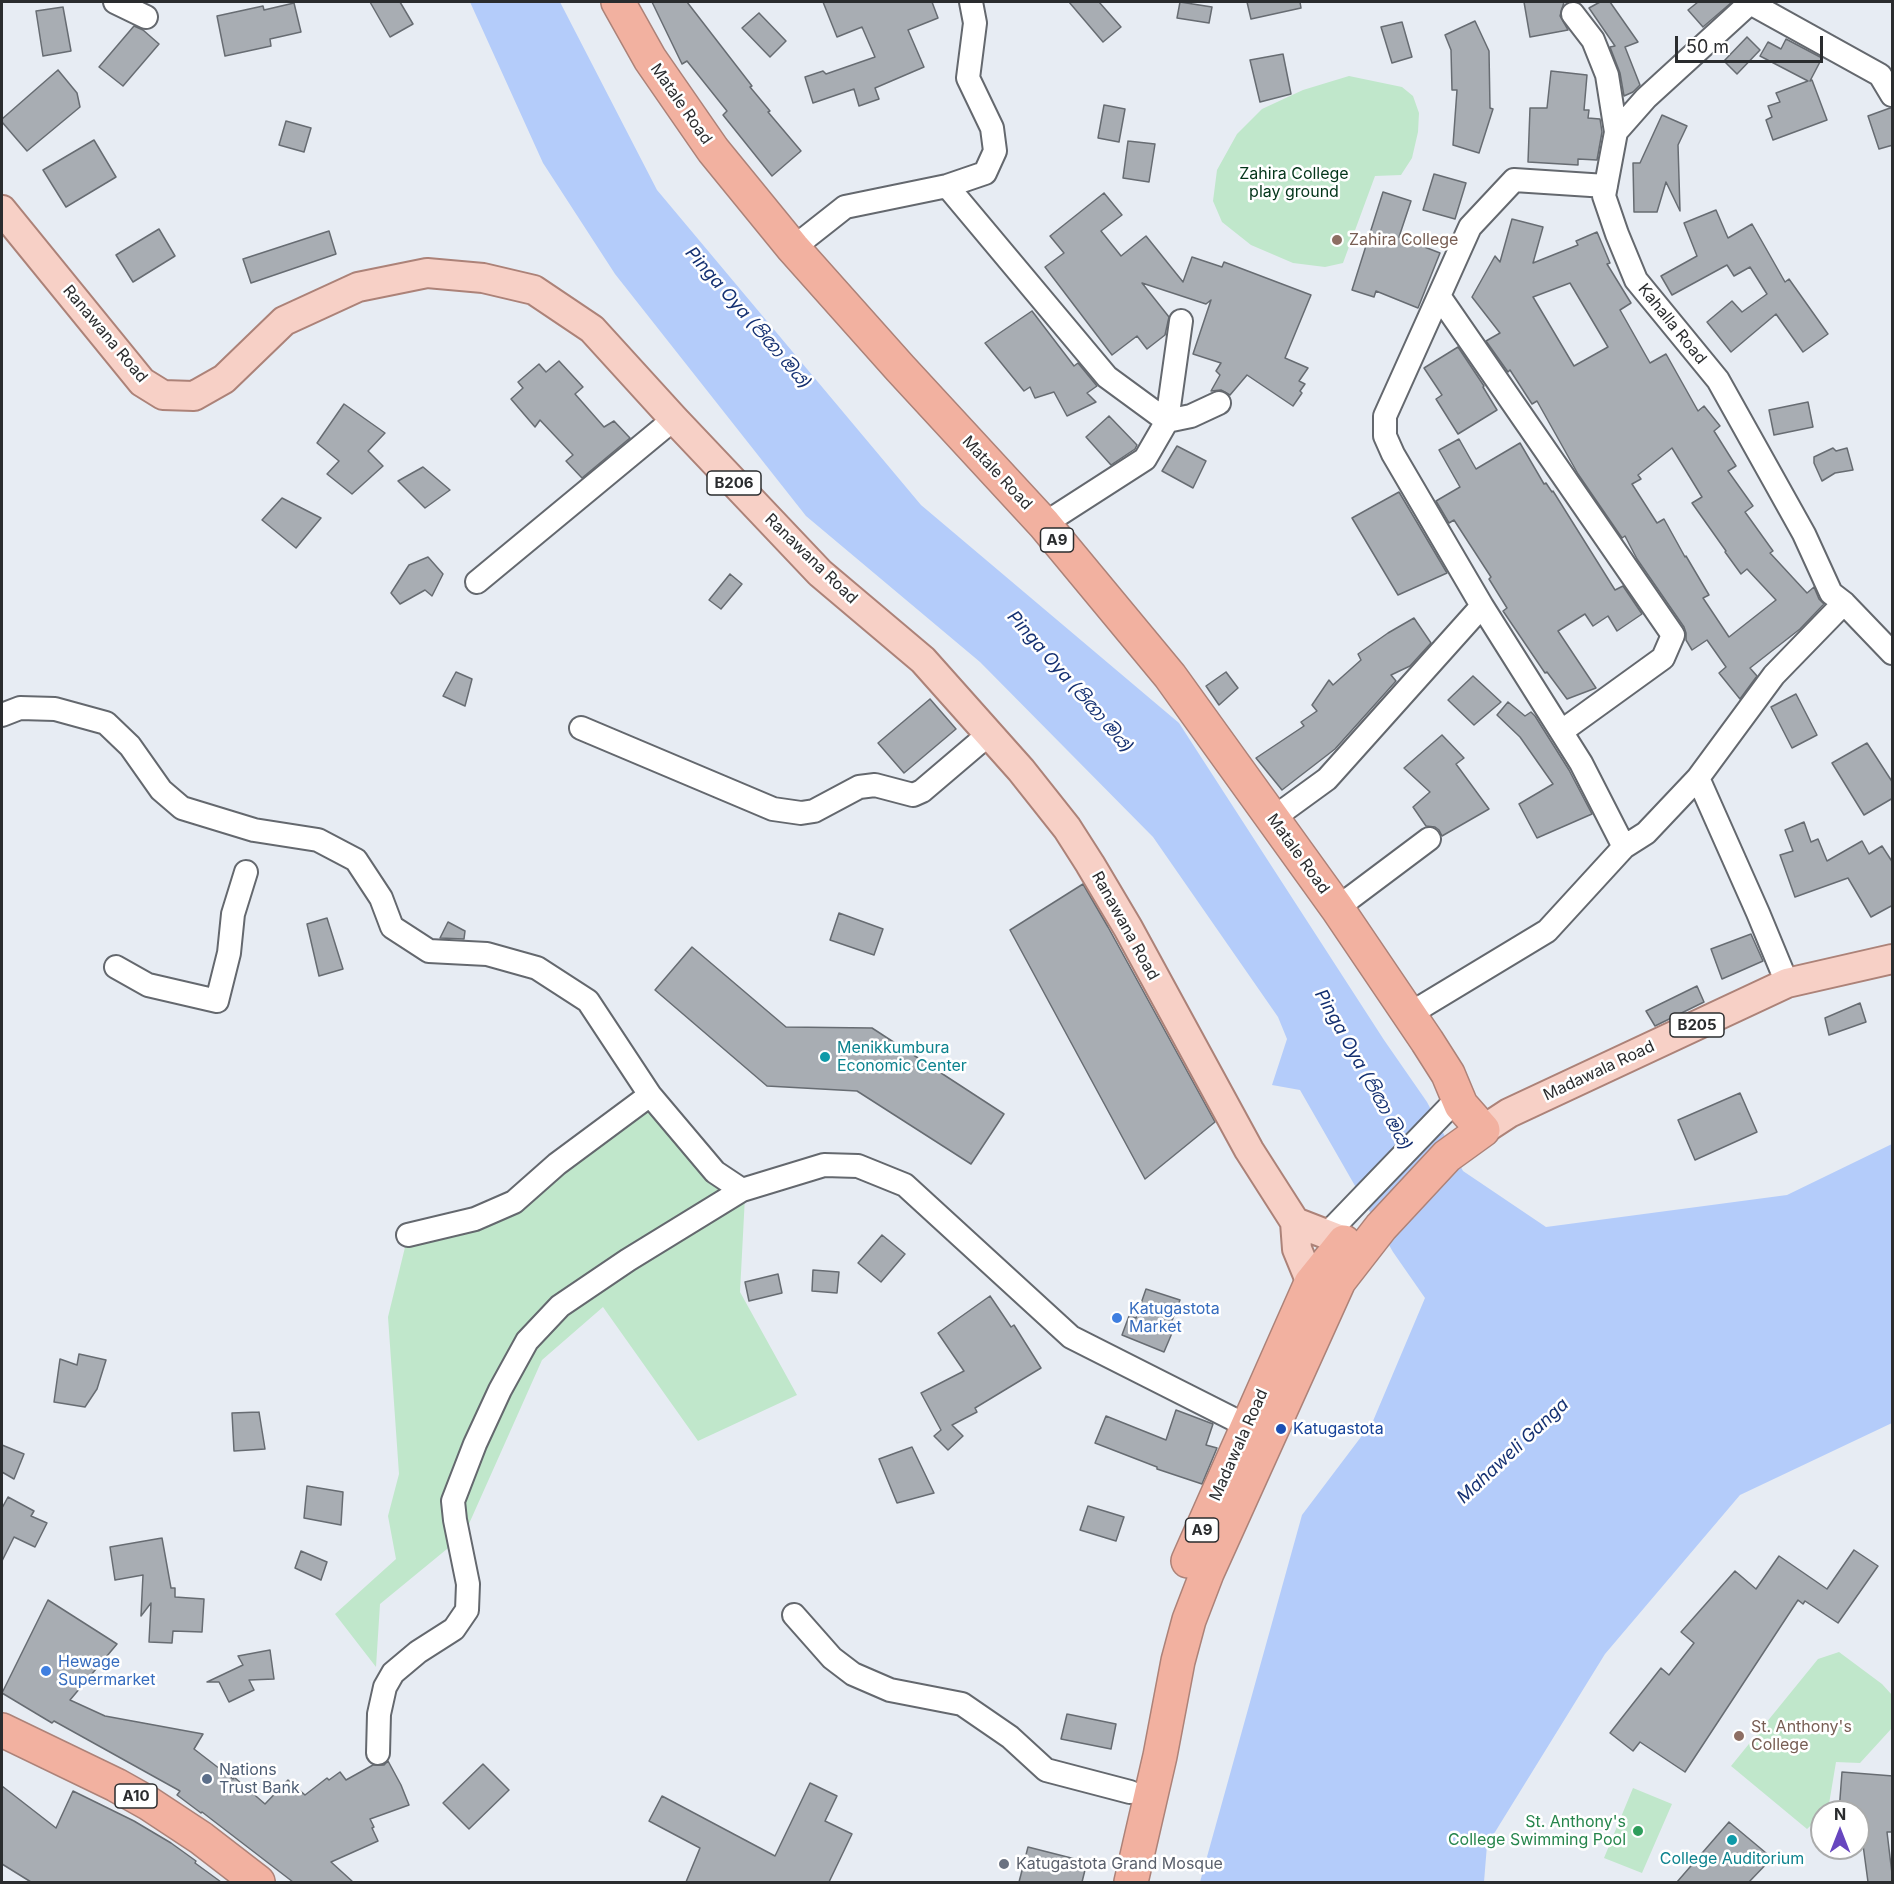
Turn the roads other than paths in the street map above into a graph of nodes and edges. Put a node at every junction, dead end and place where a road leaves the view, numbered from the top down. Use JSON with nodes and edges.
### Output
{"nodes":[{"id":1,"x":115,"y":2,"type":"edge"},
{"id":2,"x":618,"y":2,"type":"edge"},
{"id":3,"x":971,"y":2,"type":"edge"},
{"id":4,"x":1749,"y":2,"type":"edge"},
{"id":5,"x":1573,"y":14,"type":"dead end"},
{"id":6,"x":146,"y":17,"type":"dead end"},
{"id":7,"x":1886,"y":67,"type":"edge"},
{"id":8,"x":1893,"y":95,"type":"edge"},
{"id":9,"x":1616,"y":132,"type":"junction"},
{"id":10,"x":947,"y":186,"type":"junction"},
{"id":11,"x":1606,"y":186,"type":"junction"},
{"id":12,"x":2,"y":210,"type":"edge"},
{"id":13,"x":794,"y":248,"type":"junction"},
{"id":14,"x":1439,"y":296,"type":"junction"},
{"id":15,"x":1181,"y":321,"type":"dead end"},
{"id":16,"x":1219,"y":403,"type":"dead end"},
{"id":17,"x":674,"y":419,"type":"junction"},
{"id":18,"x":1167,"y":421,"type":"junction"},
{"id":19,"x":1044,"y":524,"type":"junction"},
{"id":20,"x":477,"y":582,"type":"dead end"},
{"id":21,"x":1844,"y":603,"type":"junction"},
{"id":22,"x":1482,"y":606,"type":"junction"},
{"id":23,"x":1893,"y":653,"type":"edge"},
{"id":24,"x":2,"y":715,"type":"edge"},
{"id":25,"x":581,"y":728,"type":"dead end"},
{"id":26,"x":1562,"y":730,"type":"junction"},
{"id":27,"x":989,"y":734,"type":"junction"},
{"id":28,"x":1698,"y":778,"type":"junction"},
{"id":29,"x":1272,"y":819,"type":"junction"},
{"id":30,"x":1429,"y":839,"type":"dead end"},
{"id":31,"x":1624,"y":847,"type":"junction"},
{"id":32,"x":246,"y":872,"type":"dead end"},
{"id":33,"x":1337,"y":908,"type":"junction"},
{"id":34,"x":1893,"y":959,"type":"edge"},
{"id":35,"x":116,"y":967,"type":"dead end"},
{"id":36,"x":1787,"y":983,"type":"junction"},
{"id":37,"x":1408,"y":1015,"type":"junction"},
{"id":38,"x":650,"y":1095,"type":"junction"},
{"id":39,"x":1453,"y":1111,"type":"junction"},
{"id":40,"x":1496,"y":1122,"type":"junction"},
{"id":41,"x":742,"y":1190,"type":"junction"},
{"id":42,"x":1295,"y":1222,"type":"junction"},
{"id":43,"x":1358,"y":1227,"type":"junction"},
{"id":44,"x":408,"y":1235,"type":"dead end"},
{"id":45,"x":1325,"y":1282,"type":"junction"},
{"id":46,"x":1258,"y":1432,"type":"junction"},
{"id":47,"x":794,"y":1615,"type":"dead end"},
{"id":48,"x":2,"y":1730,"type":"edge"},
{"id":49,"x":378,"y":1753,"type":"dead end"},
{"id":50,"x":1130,"y":1792,"type":"junction"},
{"id":51,"x":258,"y":1882,"type":"edge"},
{"id":52,"x":1108,"y":1882,"type":"edge"},
{"id":53,"x":1131,"y":1882,"type":"edge"}],
"edges":[{"from":1,"to":6,"type":"street"},
{"from":2,"to":13,"type":"highway","name":"Matale Road","number":"A9"},
{"from":3,"to":10,"type":"street"},
{"from":4,"to":7,"type":"street"},
{"from":4,"to":9,"type":"street"},
{"from":5,"to":9,"type":"street"},
{"from":7,"to":8,"type":"street"},
{"from":9,"to":11,"type":"street","name":"Kahalla Road"},
{"from":10,"to":13,"type":"street"},
{"from":10,"to":18,"type":"street"},
{"from":11,"to":14,"type":"street"},
{"from":11,"to":21,"type":"street","name":"Kahalla Road"},
{"from":12,"to":17,"type":"main road","name":"Ranawana Road","number":"B206"},
{"from":13,"to":19,"type":"highway","name":"Matale Road","number":"A9"},
{"from":14,"to":22,"type":"street"},
{"from":14,"to":26,"type":"street"},
{"from":15,"to":18,"type":"street"},
{"from":16,"to":18,"type":"street"},
{"from":17,"to":20,"type":"street"},
{"from":17,"to":27,"type":"main road","name":"Ranawana Road","number":"B206"},
{"from":18,"to":19,"type":"street"},
{"from":19,"to":29,"type":"highway","name":"Matale Road","number":"A9"},
{"from":21,"to":23,"type":"street","name":"Kahalla Road"},
{"from":21,"to":28,"type":"street"},
{"from":22,"to":26,"type":"street"},
{"from":22,"to":29,"type":"street"},
{"from":24,"to":38,"type":"street"},
{"from":25,"to":27,"type":"street"},
{"from":26,"to":31,"type":"street"},
{"from":27,"to":42,"type":"main road","name":"Ranawana Road","number":"B206"},
{"from":28,"to":31,"type":"street"},
{"from":28,"to":36,"type":"street"},
{"from":29,"to":33,"type":"highway","name":"Matale Road","number":"A9"},
{"from":30,"to":33,"type":"street"},
{"from":31,"to":37,"type":"street"},
{"from":32,"to":35,"type":"street"},
{"from":33,"to":37,"type":"highway","name":"Matale Road","number":"A9"},
{"from":34,"to":36,"type":"main road","name":"Madawala Road","number":"B205"},
{"from":36,"to":40,"type":"main road","name":"Madawala Road","number":"B205"},
{"from":37,"to":39,"type":"highway","name":"Matale Road","number":"A9"},
{"from":38,"to":41,"type":"street"},
{"from":38,"to":44,"type":"street"},
{"from":39,"to":40,"type":"highway","name":"Matale Road"},
{"from":39,"to":43,"type":"highway","name":"Madawala Road","number":"A9"},
{"from":40,"to":43,"type":"highway","name":"Madawala Road","number":"A9"},
{"from":41,"to":46,"type":"street"},
{"from":41,"to":49,"type":"street"},
{"from":42,"to":43,"type":"main road"},
{"from":42,"to":45,"type":"main road","number":"B206"},
{"from":43,"to":45,"type":"highway","name":"Madawala Road","number":"A9"},
{"from":45,"to":46,"type":"highway","name":"Madawala Road","number":"A9"},
{"from":46,"to":50,"type":"highway","name":"Madawala Road","number":"A9"},
{"from":46,"to":53,"type":"highway","name":"Madawala Road","number":"A9"},
{"from":47,"to":50,"type":"street"},
{"from":48,"to":51,"type":"highway","number":"A10"},
{"from":50,"to":52,"type":"highway","name":"Madawala Road","number":"A9"}]}
